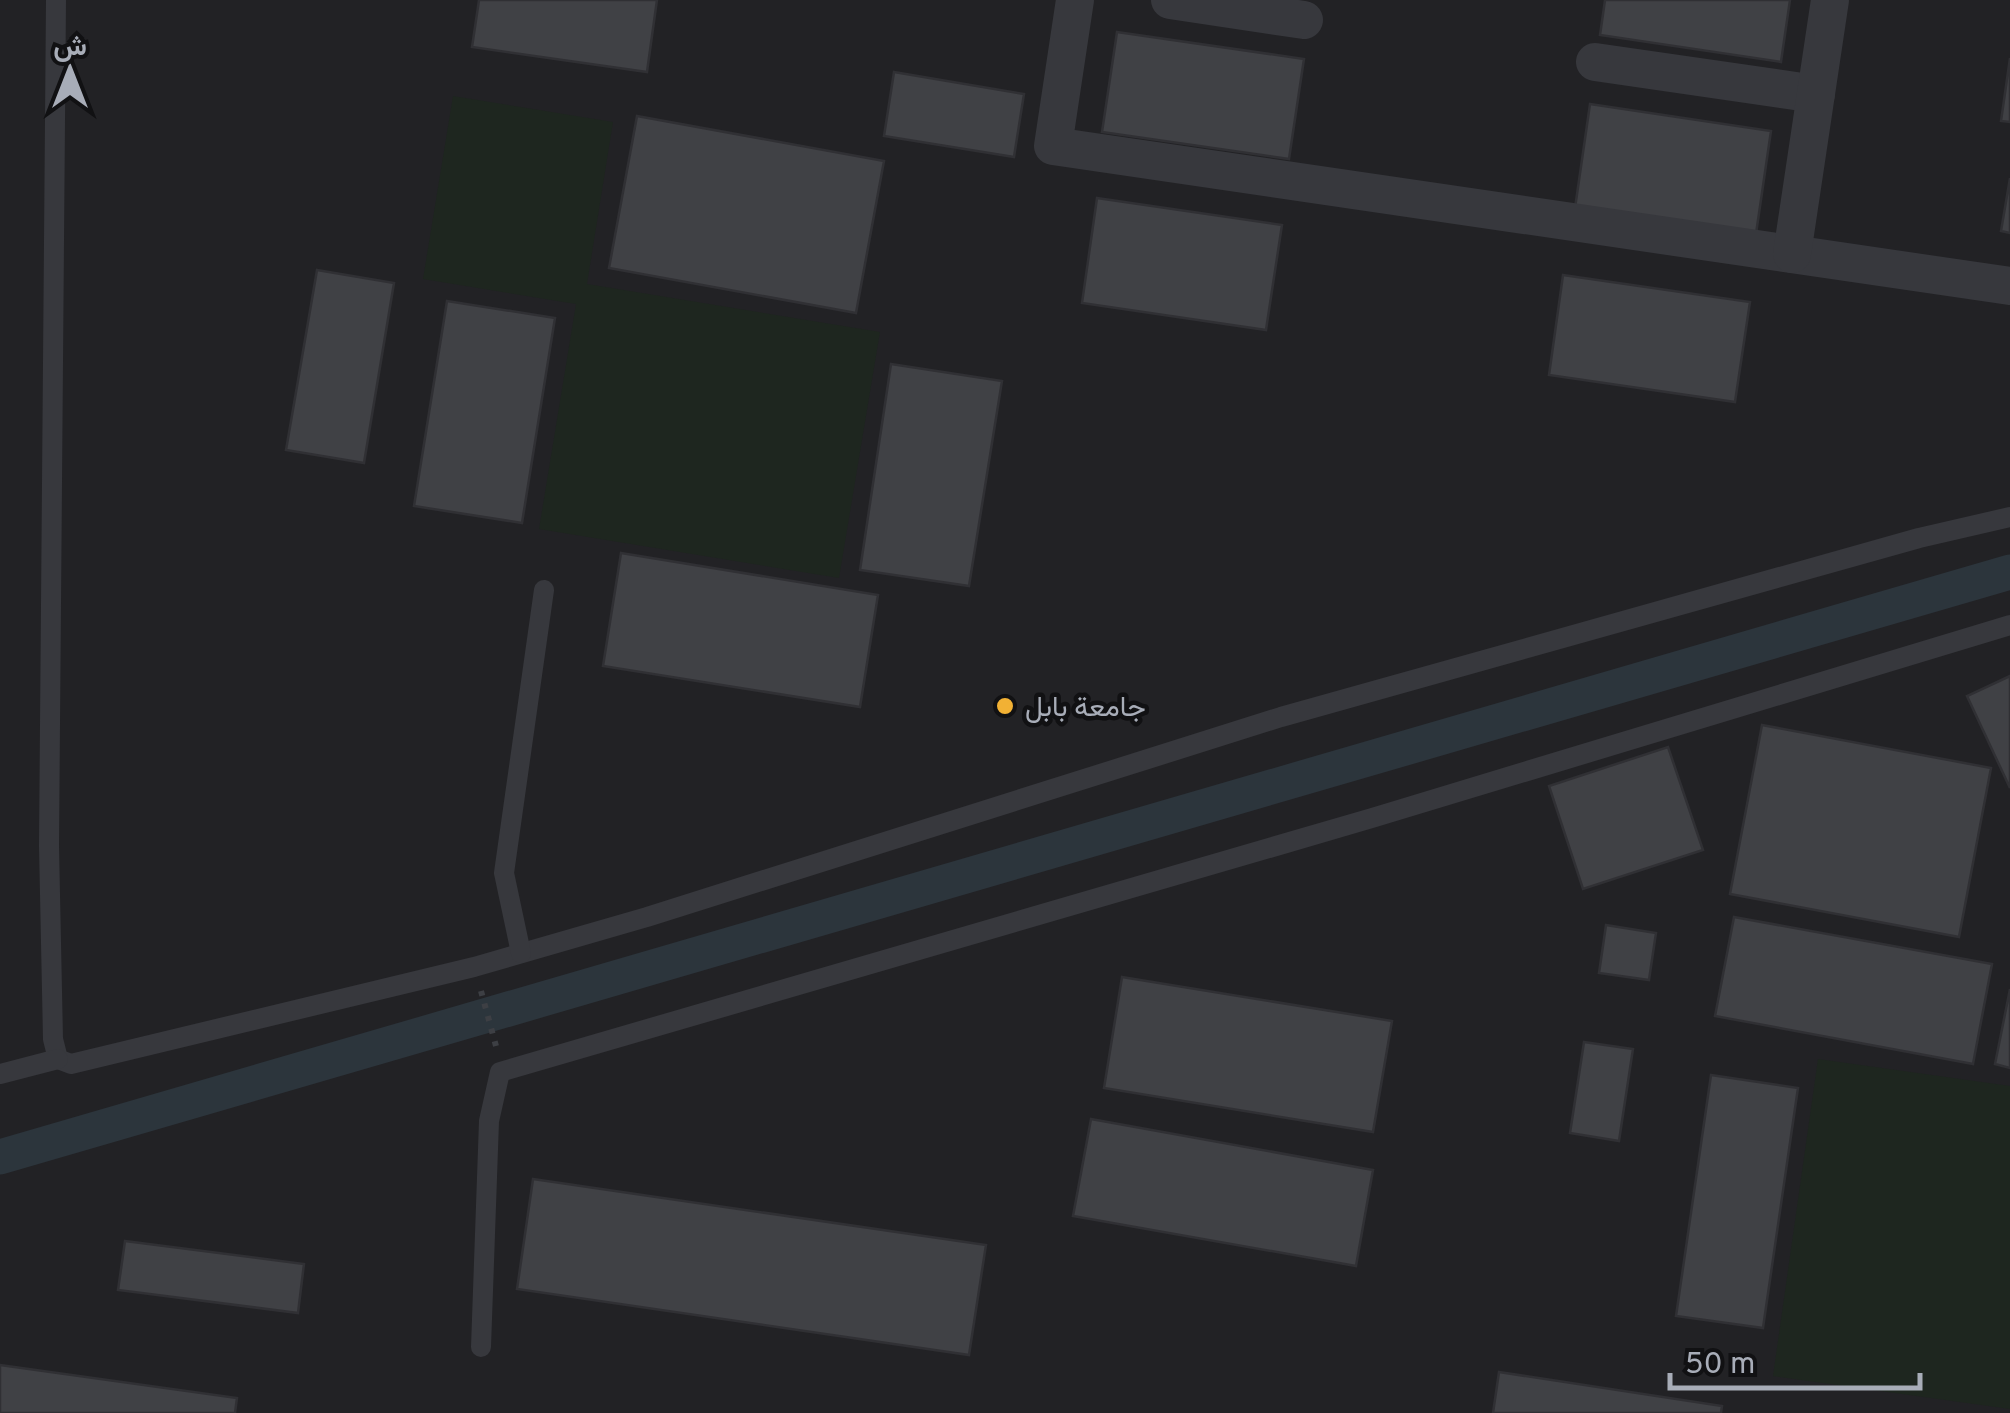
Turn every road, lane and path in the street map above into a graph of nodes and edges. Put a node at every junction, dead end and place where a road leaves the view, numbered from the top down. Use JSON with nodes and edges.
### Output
{"nodes":[{"id":1,"x":56,"y":0,"type":"edge"},
{"id":2,"x":1075,"y":0,"type":"edge"},
{"id":3,"x":1170,"y":0,"type":"edge"},
{"id":4,"x":1830,"y":0,"type":"edge"},
{"id":5,"x":1304,"y":20,"type":"dead end"},
{"id":6,"x":1595,"y":62,"type":"dead end"},
{"id":7,"x":1816,"y":94,"type":"junction"},
{"id":8,"x":1792,"y":254,"type":"junction"},
{"id":9,"x":2010,"y":286,"type":"edge"},
{"id":10,"x":2010,"y":518,"type":"edge"},
{"id":11,"x":544,"y":590,"type":"dead end"},
{"id":12,"x":2010,"y":625,"type":"edge"},
{"id":13,"x":521,"y":953,"type":"junction"},
{"id":14,"x":481,"y":991,"type":"dead end"},
{"id":15,"x":497,"y":1050,"type":"dead end"},
{"id":16,"x":58,"y":1060,"type":"junction"},
{"id":17,"x":0,"y":1074,"type":"edge"},
{"id":18,"x":481,"y":1347,"type":"dead end"}],
"edges":[{"from":1,"to":16,"type":"lane"},
{"from":2,"to":8,"type":"street"},
{"from":3,"to":5,"type":"street"},
{"from":4,"to":7,"type":"street"},
{"from":6,"to":7,"type":"street"},
{"from":7,"to":8,"type":"street"},
{"from":8,"to":9,"type":"street"},
{"from":10,"to":13,"type":"lane"},
{"from":11,"to":13,"type":"lane"},
{"from":12,"to":18,"type":"lane"},
{"from":13,"to":16,"type":"lane"},
{"from":14,"to":15,"type":"path"},
{"from":16,"to":17,"type":"lane"}]}
